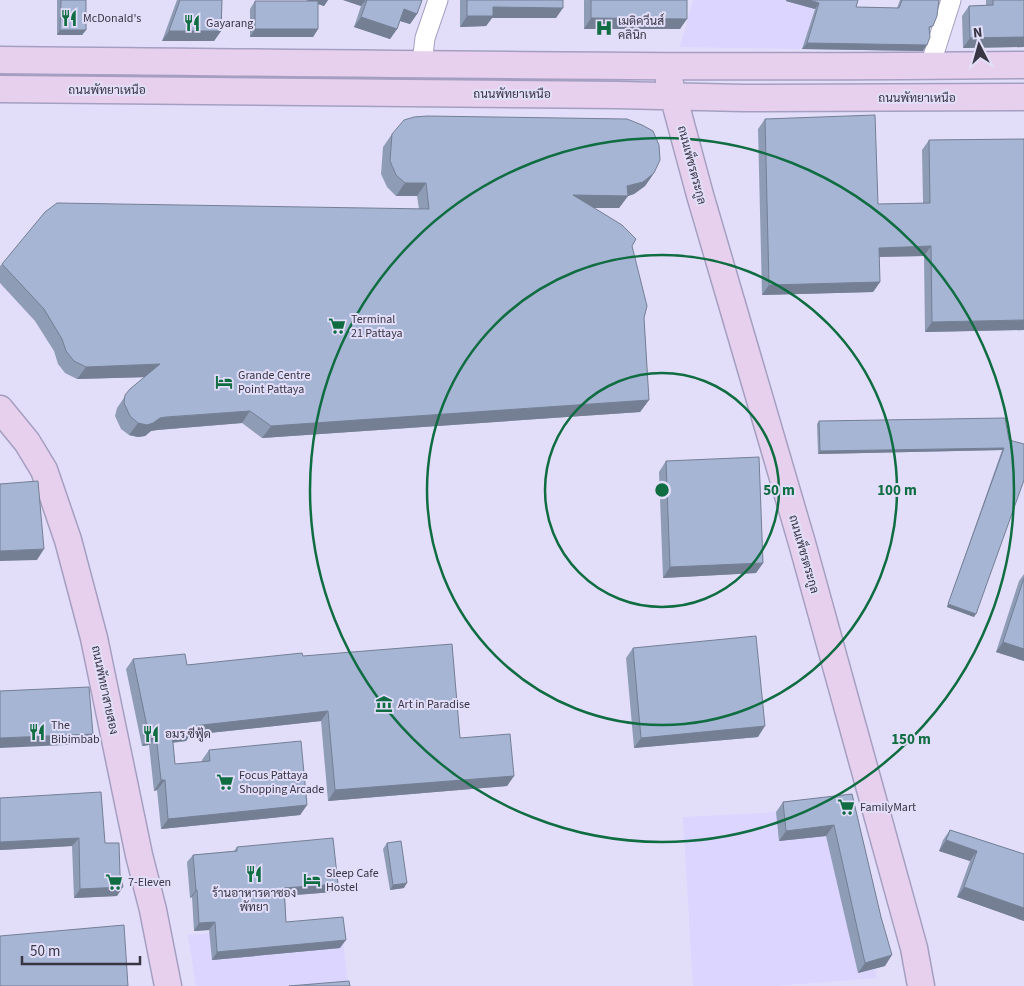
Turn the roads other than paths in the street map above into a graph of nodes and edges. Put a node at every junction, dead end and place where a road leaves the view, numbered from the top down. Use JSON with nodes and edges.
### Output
{"nodes":[{"id":1,"x":438,"y":0,"type":"edge"},
{"id":2,"x":951,"y":0,"type":"edge"},
{"id":3,"x":0,"y":60,"type":"edge"},
{"id":4,"x":422,"y":64,"type":"junction"},
{"id":5,"x":665,"y":65,"type":"junction"},
{"id":6,"x":1024,"y":65,"type":"edge"},
{"id":7,"x":930,"y":66,"type":"junction"},
{"id":8,"x":0,"y":89,"type":"edge"},
{"id":9,"x":618,"y":95,"type":"junction"},
{"id":10,"x":673,"y":95,"type":"junction"},
{"id":11,"x":1024,"y":97,"type":"edge"},
{"id":12,"x":700,"y":195,"type":"junction"},
{"id":13,"x":0,"y":409,"type":"edge"},
{"id":14,"x":168,"y":986,"type":"edge"},
{"id":15,"x":921,"y":986,"type":"edge"}],
"edges":[{"from":1,"to":4,"type":"street"},
{"from":2,"to":7,"type":"street"},
{"from":3,"to":4,"type":"main road"},
{"from":4,"to":5,"type":"main road"},
{"from":5,"to":7,"type":"main road"},
{"from":5,"to":10,"type":"main road","name":"ถนนเพ็ชรตระกูล"},
{"from":6,"to":7,"type":"main road"},
{"from":8,"to":9,"type":"main road","name":"ถนนพัทยาเหนือ"},
{"from":9,"to":10,"type":"main road","name":"ถนนพัทยาเหนือ"},
{"from":9,"to":12,"type":"main road"},
{"from":10,"to":11,"type":"main road","name":"ถนนพัทยาเหนือ"},
{"from":10,"to":12,"type":"main road","name":"ถนนเพ็ชรตระกูล"},
{"from":12,"to":15,"type":"main road","name":"ถนนเพ็ชรตระกูล"},
{"from":13,"to":14,"type":"main road","name":"ถนนพัทยาสายสอง"}]}
